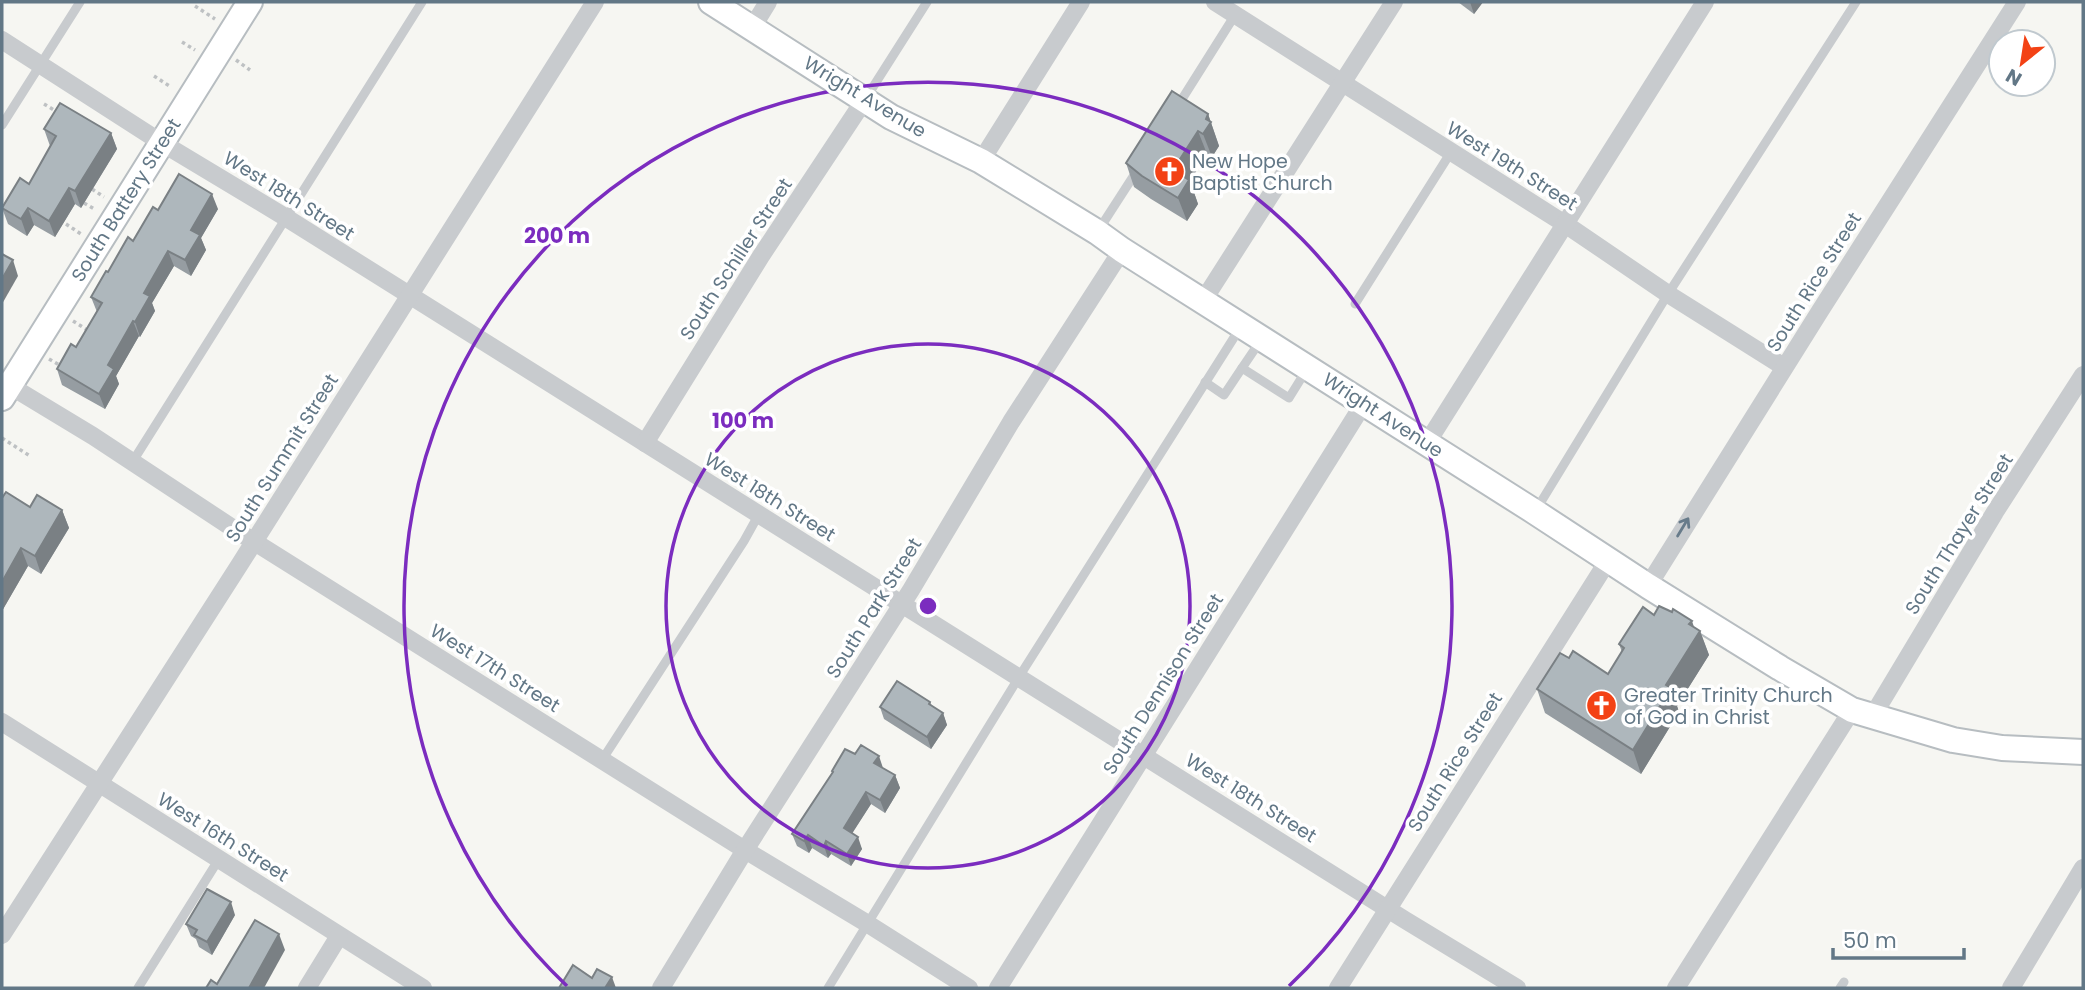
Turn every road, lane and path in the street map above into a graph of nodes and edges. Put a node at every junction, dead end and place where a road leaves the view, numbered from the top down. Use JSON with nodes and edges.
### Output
{"nodes":[{"id":1,"x":80,"y":2,"type":"edge"},
{"id":2,"x":250,"y":2,"type":"edge"},
{"id":3,"x":422,"y":2,"type":"edge"},
{"id":4,"x":594,"y":2,"type":"edge"},
{"id":5,"x":711,"y":2,"type":"edge"},
{"id":6,"x":768,"y":2,"type":"edge"},
{"id":7,"x":927,"y":2,"type":"edge"},
{"id":8,"x":1081,"y":2,"type":"edge"},
{"id":9,"x":1215,"y":2,"type":"edge"},
{"id":10,"x":1394,"y":2,"type":"edge"},
{"id":11,"x":1705,"y":2,"type":"edge"},
{"id":12,"x":1856,"y":2,"type":"edge"},
{"id":13,"x":2017,"y":2,"type":"edge"},
{"id":14,"x":1235,"y":15,"type":"junction"},
{"id":15,"x":752,"y":28,"type":"junction"},
{"id":16,"x":2,"y":40,"type":"edge"},
{"id":17,"x":182,"y":42,"type":"dead end"},
{"id":18,"x":195,"y":50,"type":"dead end"},
{"id":19,"x":40,"y":63,"type":"junction"},
{"id":20,"x":154,"y":76,"type":"dead end"},
{"id":21,"x":1341,"y":83,"type":"junction"},
{"id":22,"x":171,"y":87,"type":"dead end"},
{"id":23,"x":865,"y":99,"type":"junction"},
{"id":24,"x":44,"y":104,"type":"dead end"},
{"id":25,"x":1175,"y":111,"type":"edge"},
{"id":26,"x":66,"y":118,"type":"edge"},
{"id":27,"x":2,"y":125,"type":"edge"},
{"id":28,"x":162,"y":143,"type":"junction"},
{"id":29,"x":1451,"y":152,"type":"junction"},
{"id":30,"x":1146,"y":157,"type":"edge"},
{"id":31,"x":981,"y":161,"type":"junction"},
{"id":32,"x":285,"y":216,"type":"junction"},
{"id":33,"x":1565,"y":224,"type":"junction"},
{"id":34,"x":1097,"y":232,"type":"junction"},
{"id":35,"x":1122,"y":250,"type":"junction"},
{"id":36,"x":1668,"y":294,"type":"junction"},
{"id":37,"x":409,"y":295,"type":"junction"},
{"id":38,"x":1203,"y":301,"type":"junction"},
{"id":39,"x":1355,"y":304,"type":"dead end"},
{"id":40,"x":73,"y":321,"type":"dead end"},
{"id":41,"x":90,"y":332,"type":"edge"},
{"id":42,"x":1252,"y":332,"type":"junction"},
{"id":43,"x":49,"y":359,"type":"dead end"},
{"id":44,"x":1784,"y":367,"type":"junction"},
{"id":45,"x":1242,"y":368,"type":"junction"},
{"id":46,"x":1309,"y":368,"type":"junction"},
{"id":47,"x":69,"y":370,"type":"edge"},
{"id":48,"x":2083,"y":375,"type":"edge"},
{"id":49,"x":1205,"y":382,"type":"junction"},
{"id":50,"x":5,"y":388,"type":"edge"},
{"id":51,"x":1364,"y":403,"type":"junction"},
{"id":52,"x":2,"y":438,"type":"edge"},
{"id":53,"x":645,"y":443,"type":"junction"},
{"id":54,"x":1427,"y":443,"type":"junction"},
{"id":55,"x":30,"y":456,"type":"dead end"},
{"id":56,"x":133,"y":461,"type":"junction"},
{"id":57,"x":1535,"y":512,"type":"junction"},
{"id":58,"x":759,"y":514,"type":"junction"},
{"id":59,"x":254,"y":542,"type":"junction"},
{"id":60,"x":1609,"y":559,"type":"junction"},
{"id":61,"x":1648,"y":586,"type":"junction"},
{"id":62,"x":902,"y":604,"type":"junction"},
{"id":63,"x":1019,"y":677,"type":"junction"},
{"id":64,"x":1862,"y":713,"type":"junction"},
{"id":65,"x":2,"y":722,"type":"edge"},
{"id":66,"x":2083,"y":752,"type":"edge"},
{"id":67,"x":1144,"y":756,"type":"junction"},
{"id":68,"x":602,"y":760,"type":"junction"},
{"id":69,"x":99,"y":783,"type":"junction"},
{"id":70,"x":745,"y":850,"type":"junction"},
{"id":71,"x":219,"y":859,"type":"junction"},
{"id":72,"x":2083,"y":868,"type":"edge"},
{"id":73,"x":1388,"y":909,"type":"junction"},
{"id":74,"x":868,"y":924,"type":"junction"},
{"id":75,"x":2,"y":935,"type":"edge"},
{"id":76,"x":339,"y":936,"type":"junction"},
{"id":77,"x":138,"y":988,"type":"edge"},
{"id":78,"x":307,"y":988,"type":"edge"},
{"id":79,"x":423,"y":988,"type":"edge"},
{"id":80,"x":661,"y":988,"type":"edge"},
{"id":81,"x":828,"y":988,"type":"edge"},
{"id":82,"x":968,"y":988,"type":"edge"},
{"id":83,"x":998,"y":988,"type":"edge"},
{"id":84,"x":1338,"y":988,"type":"edge"},
{"id":85,"x":1517,"y":988,"type":"edge"},
{"id":86,"x":1676,"y":988,"type":"edge"},
{"id":87,"x":2011,"y":988,"type":"edge"}],
"edges":[{"from":1,"to":19,"type":"lane"},
{"from":2,"to":28,"type":"main road","name":"South Battery Street"},
{"from":3,"to":32,"type":"lane"},
{"from":4,"to":37,"type":"street","name":"South Summit Street"},
{"from":5,"to":15,"type":"main road","name":"Wright Avenue"},
{"from":6,"to":15,"type":"street"},
{"from":7,"to":23,"type":"lane"},
{"from":8,"to":31,"type":"street"},
{"from":9,"to":14,"type":"street","name":"West 19th Street"},
{"from":10,"to":21,"type":"street"},
{"from":11,"to":33,"type":"street"},
{"from":12,"to":36,"type":"lane"},
{"from":13,"to":44,"type":"street","name":"South Rice Street"},
{"from":14,"to":21,"type":"street","name":"West 19th Street"},
{"from":14,"to":25,"type":"lane"},
{"from":15,"to":23,"type":"main road","name":"Wright Avenue"},
{"from":16,"to":19,"type":"street","name":"West 18th Street"},
{"from":17,"to":18,"type":"path"},
{"from":19,"to":27,"type":"lane"},
{"from":19,"to":28,"type":"street","name":"West 18th Street"},
{"from":20,"to":22,"type":"path"},
{"from":21,"to":29,"type":"street","name":"West 19th Street"},
{"from":21,"to":38,"type":"street"},
{"from":23,"to":31,"type":"main road","name":"Wright Avenue"},
{"from":23,"to":53,"type":"street","name":"South Schiller Street"},
{"from":24,"to":26,"type":"path"},
{"from":28,"to":32,"type":"street","name":"West 18th Street"},
{"from":28,"to":50,"type":"main road","name":"South Battery Street"},
{"from":29,"to":33,"type":"street","name":"West 19th Street"},
{"from":29,"to":39,"type":"lane"},
{"from":30,"to":34,"type":"lane"},
{"from":31,"to":34,"type":"main road","name":"Wright Avenue"},
{"from":32,"to":37,"type":"street","name":"West 18th Street"},
{"from":32,"to":56,"type":"lane"},
{"from":33,"to":36,"type":"street","name":"West 19th Street"},
{"from":33,"to":54,"type":"street"},
{"from":34,"to":35,"type":"main road","name":"Wright Avenue"},
{"from":35,"to":38,"type":"main road","name":"Wright Avenue"},
{"from":35,"to":62,"type":"street","name":"South Park Street"},
{"from":36,"to":44,"type":"street","name":"West 19th Street"},
{"from":36,"to":57,"type":"lane"},
{"from":37,"to":53,"type":"street","name":"West 18th Street"},
{"from":37,"to":59,"type":"street","name":"South Summit Street"},
{"from":38,"to":42,"type":"main road","name":"Wright Avenue"},
{"from":40,"to":41,"type":"path"},
{"from":42,"to":45,"type":"lane"},
{"from":42,"to":46,"type":"main road","name":"Wright Avenue"},
{"from":42,"to":49,"type":"lane"},
{"from":43,"to":47,"type":"path"},
{"from":61,"to":44,"type":"street","name":"South Rice Street","one_way":true},
{"from":45,"to":46,"type":"lane"},
{"from":45,"to":49,"type":"lane"},
{"from":46,"to":51,"type":"main road","name":"Wright Avenue"},
{"from":48,"to":64,"type":"street","name":"South Thayer Street"},
{"from":49,"to":63,"type":"lane"},
{"from":50,"to":56,"type":"street","name":"West 17th Street"},
{"from":51,"to":54,"type":"main road","name":"Wright Avenue"},
{"from":51,"to":67,"type":"street","name":"South Dennison Street"},
{"from":52,"to":55,"type":"path"},
{"from":53,"to":58,"type":"street","name":"West 18th Street"},
{"from":54,"to":57,"type":"main road","name":"Wright Avenue"},
{"from":56,"to":59,"type":"street","name":"West 17th Street"},
{"from":57,"to":60,"type":"main road","name":"Wright Avenue"},
{"from":58,"to":62,"type":"street","name":"West 18th Street"},
{"from":58,"to":68,"type":"lane"},
{"from":59,"to":68,"type":"street","name":"West 17th Street"},
{"from":59,"to":69,"type":"street","name":"South Summit Street"},
{"from":60,"to":61,"type":"main road","name":"Wright Avenue"},
{"from":60,"to":73,"type":"street","name":"South Rice Street"},
{"from":61,"to":64,"type":"main road","name":"Wright Avenue"},
{"from":62,"to":63,"type":"street","name":"West 18th Street"},
{"from":62,"to":70,"type":"street","name":"South Park Street"},
{"from":63,"to":67,"type":"street","name":"West 18th Street"},
{"from":63,"to":74,"type":"lane"},
{"from":64,"to":66,"type":"main road","name":"Wright Avenue"},
{"from":64,"to":86,"type":"street","name":"South Thayer Street"},
{"from":65,"to":69,"type":"street","name":"West 16th Street"},
{"from":67,"to":73,"type":"street","name":"West 18th Street"},
{"from":67,"to":83,"type":"street","name":"South Dennison Street"},
{"from":68,"to":70,"type":"street","name":"West 17th Street"},
{"from":69,"to":71,"type":"street","name":"West 16th Street"},
{"from":69,"to":75,"type":"street","name":"South Summit Street"},
{"from":70,"to":74,"type":"street","name":"West 17th Street"},
{"from":70,"to":80,"type":"street","name":"South Park Street"},
{"from":71,"to":76,"type":"street","name":"West 16th Street"},
{"from":71,"to":77,"type":"lane"},
{"from":72,"to":87,"type":"street"},
{"from":73,"to":84,"type":"street","name":"South Rice Street"},
{"from":73,"to":85,"type":"street","name":"West 18th Street"},
{"from":74,"to":81,"type":"lane"},
{"from":74,"to":82,"type":"street","name":"West 17th Street"},
{"from":76,"to":78,"type":"street"},
{"from":76,"to":79,"type":"street","name":"West 16th Street"}]}
